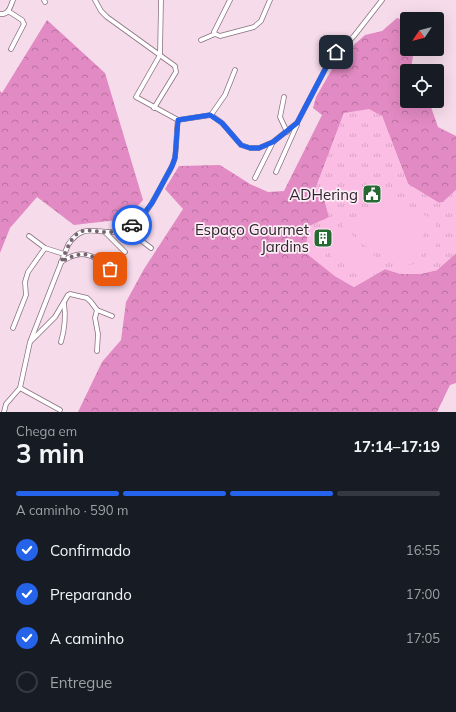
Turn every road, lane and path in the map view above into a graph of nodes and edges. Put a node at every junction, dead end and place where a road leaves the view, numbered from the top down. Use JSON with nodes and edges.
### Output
{"nodes":[{"id":1,"x":13,"y":0,"type":"edge"},
{"id":2,"x":95,"y":0,"type":"edge"},
{"id":3,"x":161,"y":0,"type":"edge"},
{"id":4,"x":230,"y":0,"type":"edge"},
{"id":5,"x":270,"y":0,"type":"edge"},
{"id":6,"x":382,"y":0,"type":"edge"},
{"id":7,"x":8,"y":11,"type":"junction"},
{"id":8,"x":0,"y":14,"type":"edge"},
{"id":9,"x":215,"y":34,"type":"junction"},
{"id":10,"x":201,"y":40,"type":"dead end"},
{"id":11,"x":11,"y":49,"type":"dead end"},
{"id":12,"x":160,"y":56,"type":"junction"},
{"id":13,"x":235,"y":70,"type":"dead end"},
{"id":14,"x":284,"y":97,"type":"dead end"},
{"id":15,"x":154,"y":108,"type":"junction"},
{"id":16,"x":210,"y":115,"type":"junction"},
{"id":17,"x":178,"y":120,"type":"junction"},
{"id":18,"x":297,"y":123,"type":"junction"},
{"id":19,"x":287,"y":132,"type":"junction"},
{"id":20,"x":273,"y":142,"type":"junction"},
{"id":21,"x":276,"y":172,"type":"dead end"},
{"id":22,"x":255,"y":178,"type":"dead end"},
{"id":23,"x":126,"y":229,"type":"junction"},
{"id":24,"x":106,"y":233,"type":"junction"},
{"id":25,"x":29,"y":236,"type":"dead end"},
{"id":26,"x":45,"y":248,"type":"junction"},
{"id":27,"x":151,"y":248,"type":"dead end"},
{"id":28,"x":125,"y":252,"type":"dead end"},
{"id":29,"x":64,"y":254,"type":"junction"},
{"id":30,"x":61,"y":262,"type":"junction"},
{"id":31,"x":123,"y":279,"type":"dead end"},
{"id":32,"x":64,"y":302,"type":"junction"},
{"id":33,"x":97,"y":310,"type":"junction"},
{"id":34,"x":112,"y":316,"type":"dead end"},
{"id":35,"x":13,"y":328,"type":"dead end"},
{"id":36,"x":30,"y":342,"type":"junction"},
{"id":37,"x":61,"y":342,"type":"dead end"},
{"id":38,"x":97,"y":351,"type":"dead end"},
{"id":39,"x":20,"y":388,"type":"junction"},
{"id":40,"x":60,"y":410,"type":"dead end"},
{"id":41,"x":4,"y":412,"type":"edge"}],
"edges":[{"from":1,"to":7,"type":"street"},
{"from":2,"to":12,"type":"street"},
{"from":3,"to":12,"type":"street"},
{"from":4,"to":9,"type":"street"},
{"from":5,"to":9,"type":"street"},
{"from":6,"to":18,"type":"street"},
{"from":7,"to":8,"type":"street"},
{"from":7,"to":11,"type":"street"},
{"from":9,"to":10,"type":"street"},
{"from":12,"to":15,"type":"street"},
{"from":12,"to":15,"type":"street"},
{"from":13,"to":16,"type":"street"},
{"from":14,"to":19,"type":"street"},
{"from":15,"to":17,"type":"street"},
{"from":16,"to":17,"type":"street"},
{"from":16,"to":20,"type":"street"},
{"from":17,"to":23,"type":"street"},
{"from":18,"to":19,"type":"street"},
{"from":18,"to":21,"type":"street"},
{"from":19,"to":20,"type":"street"},
{"from":20,"to":22,"type":"street"},
{"from":23,"to":24,"type":"street"},
{"from":23,"to":27,"type":"street"},
{"from":24,"to":28,"type":"street"},
{"from":24,"to":29,"type":"street"},
{"from":25,"to":26,"type":"street"},
{"from":26,"to":29,"type":"street"},
{"from":26,"to":35,"type":"street"},
{"from":29,"to":30,"type":"street"},
{"from":30,"to":31,"type":"street"},
{"from":30,"to":36,"type":"street"},
{"from":32,"to":33,"type":"street"},
{"from":32,"to":36,"type":"street"},
{"from":32,"to":37,"type":"street"},
{"from":33,"to":34,"type":"street"},
{"from":33,"to":38,"type":"street"},
{"from":36,"to":39,"type":"street"},
{"from":39,"to":40,"type":"street"},
{"from":39,"to":41,"type":"street"}]}
